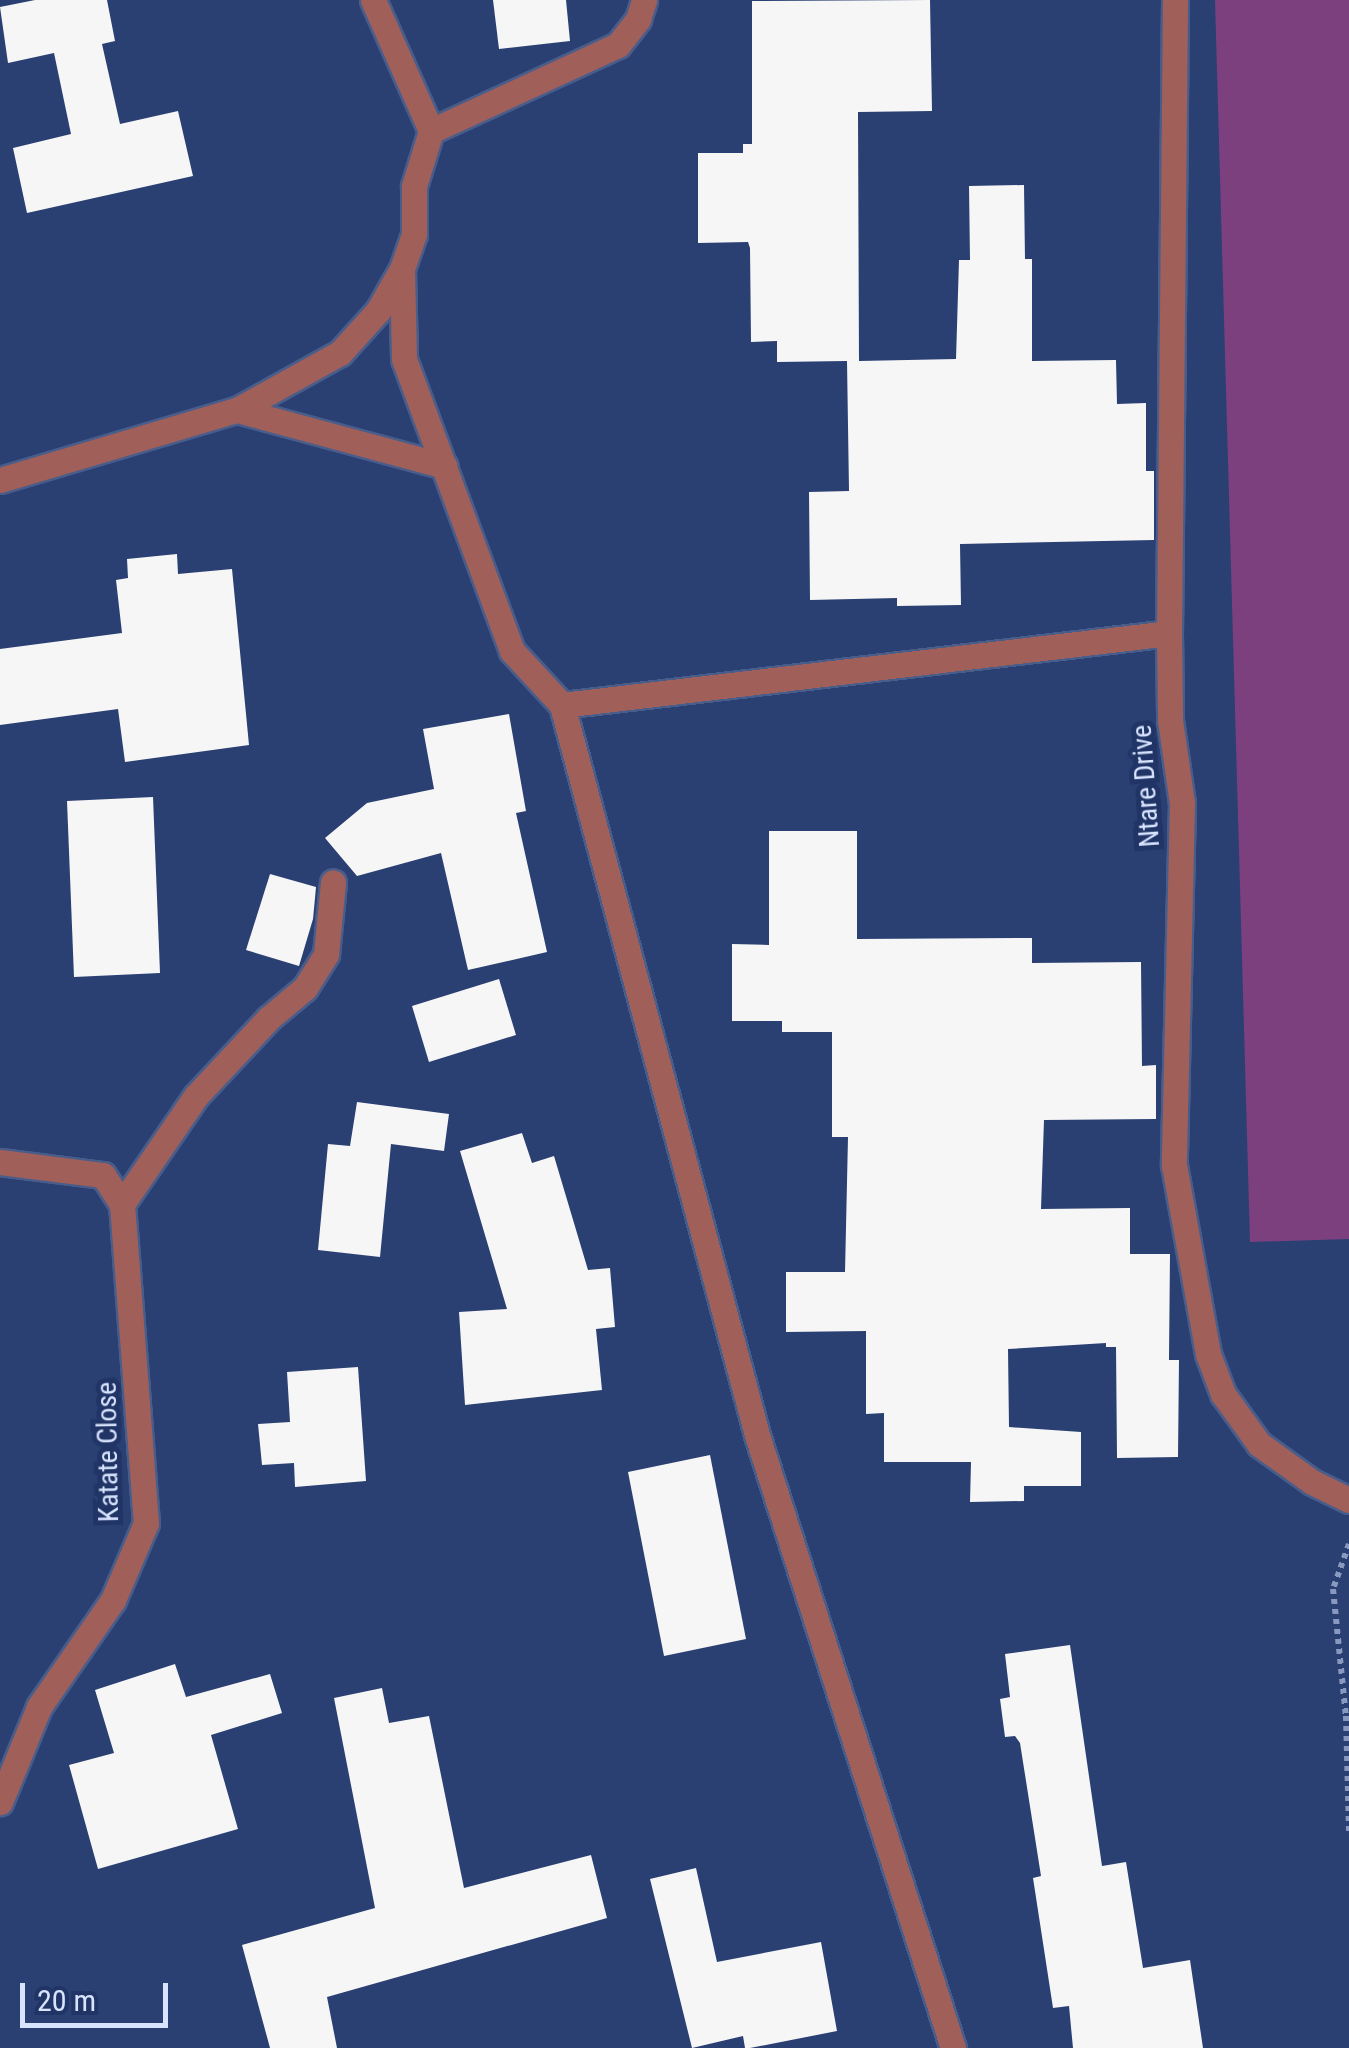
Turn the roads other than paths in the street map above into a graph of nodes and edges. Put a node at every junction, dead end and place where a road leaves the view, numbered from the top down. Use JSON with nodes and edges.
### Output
{"nodes":[{"id":1,"x":373,"y":0,"type":"edge"},
{"id":2,"x":644,"y":0,"type":"edge"},
{"id":3,"x":1175,"y":0,"type":"edge"},
{"id":4,"x":430,"y":131,"type":"junction"},
{"id":5,"x":402,"y":269,"type":"junction"},
{"id":6,"x":237,"y":410,"type":"junction"},
{"id":7,"x":445,"y":466,"type":"junction"},
{"id":8,"x":0,"y":480,"type":"edge"},
{"id":9,"x":1169,"y":633,"type":"junction"},
{"id":10,"x":562,"y":704,"type":"junction"},
{"id":11,"x":333,"y":882,"type":"dead end"},
{"id":12,"x":0,"y":1162,"type":"edge"},
{"id":13,"x":122,"y":1204,"type":"junction"},
{"id":14,"x":1349,"y":1500,"type":"edge"},
{"id":15,"x":0,"y":1802,"type":"edge"},
{"id":16,"x":952,"y":2048,"type":"edge"}],
"edges":[{"from":1,"to":4,"type":"street"},
{"from":2,"to":4,"type":"street"},
{"from":3,"to":9,"type":"street","name":"Ntare Drive"},
{"from":4,"to":5,"type":"street"},
{"from":5,"to":6,"type":"street"},
{"from":5,"to":7,"type":"street"},
{"from":6,"to":7,"type":"street"},
{"from":6,"to":8,"type":"street"},
{"from":7,"to":10,"type":"street"},
{"from":9,"to":10,"type":"street"},
{"from":9,"to":14,"type":"street","name":"Ntare Drive"},
{"from":10,"to":16,"type":"street"},
{"from":11,"to":13,"type":"street"},
{"from":12,"to":13,"type":"street"},
{"from":13,"to":15,"type":"street","name":"Katate Close"}]}
